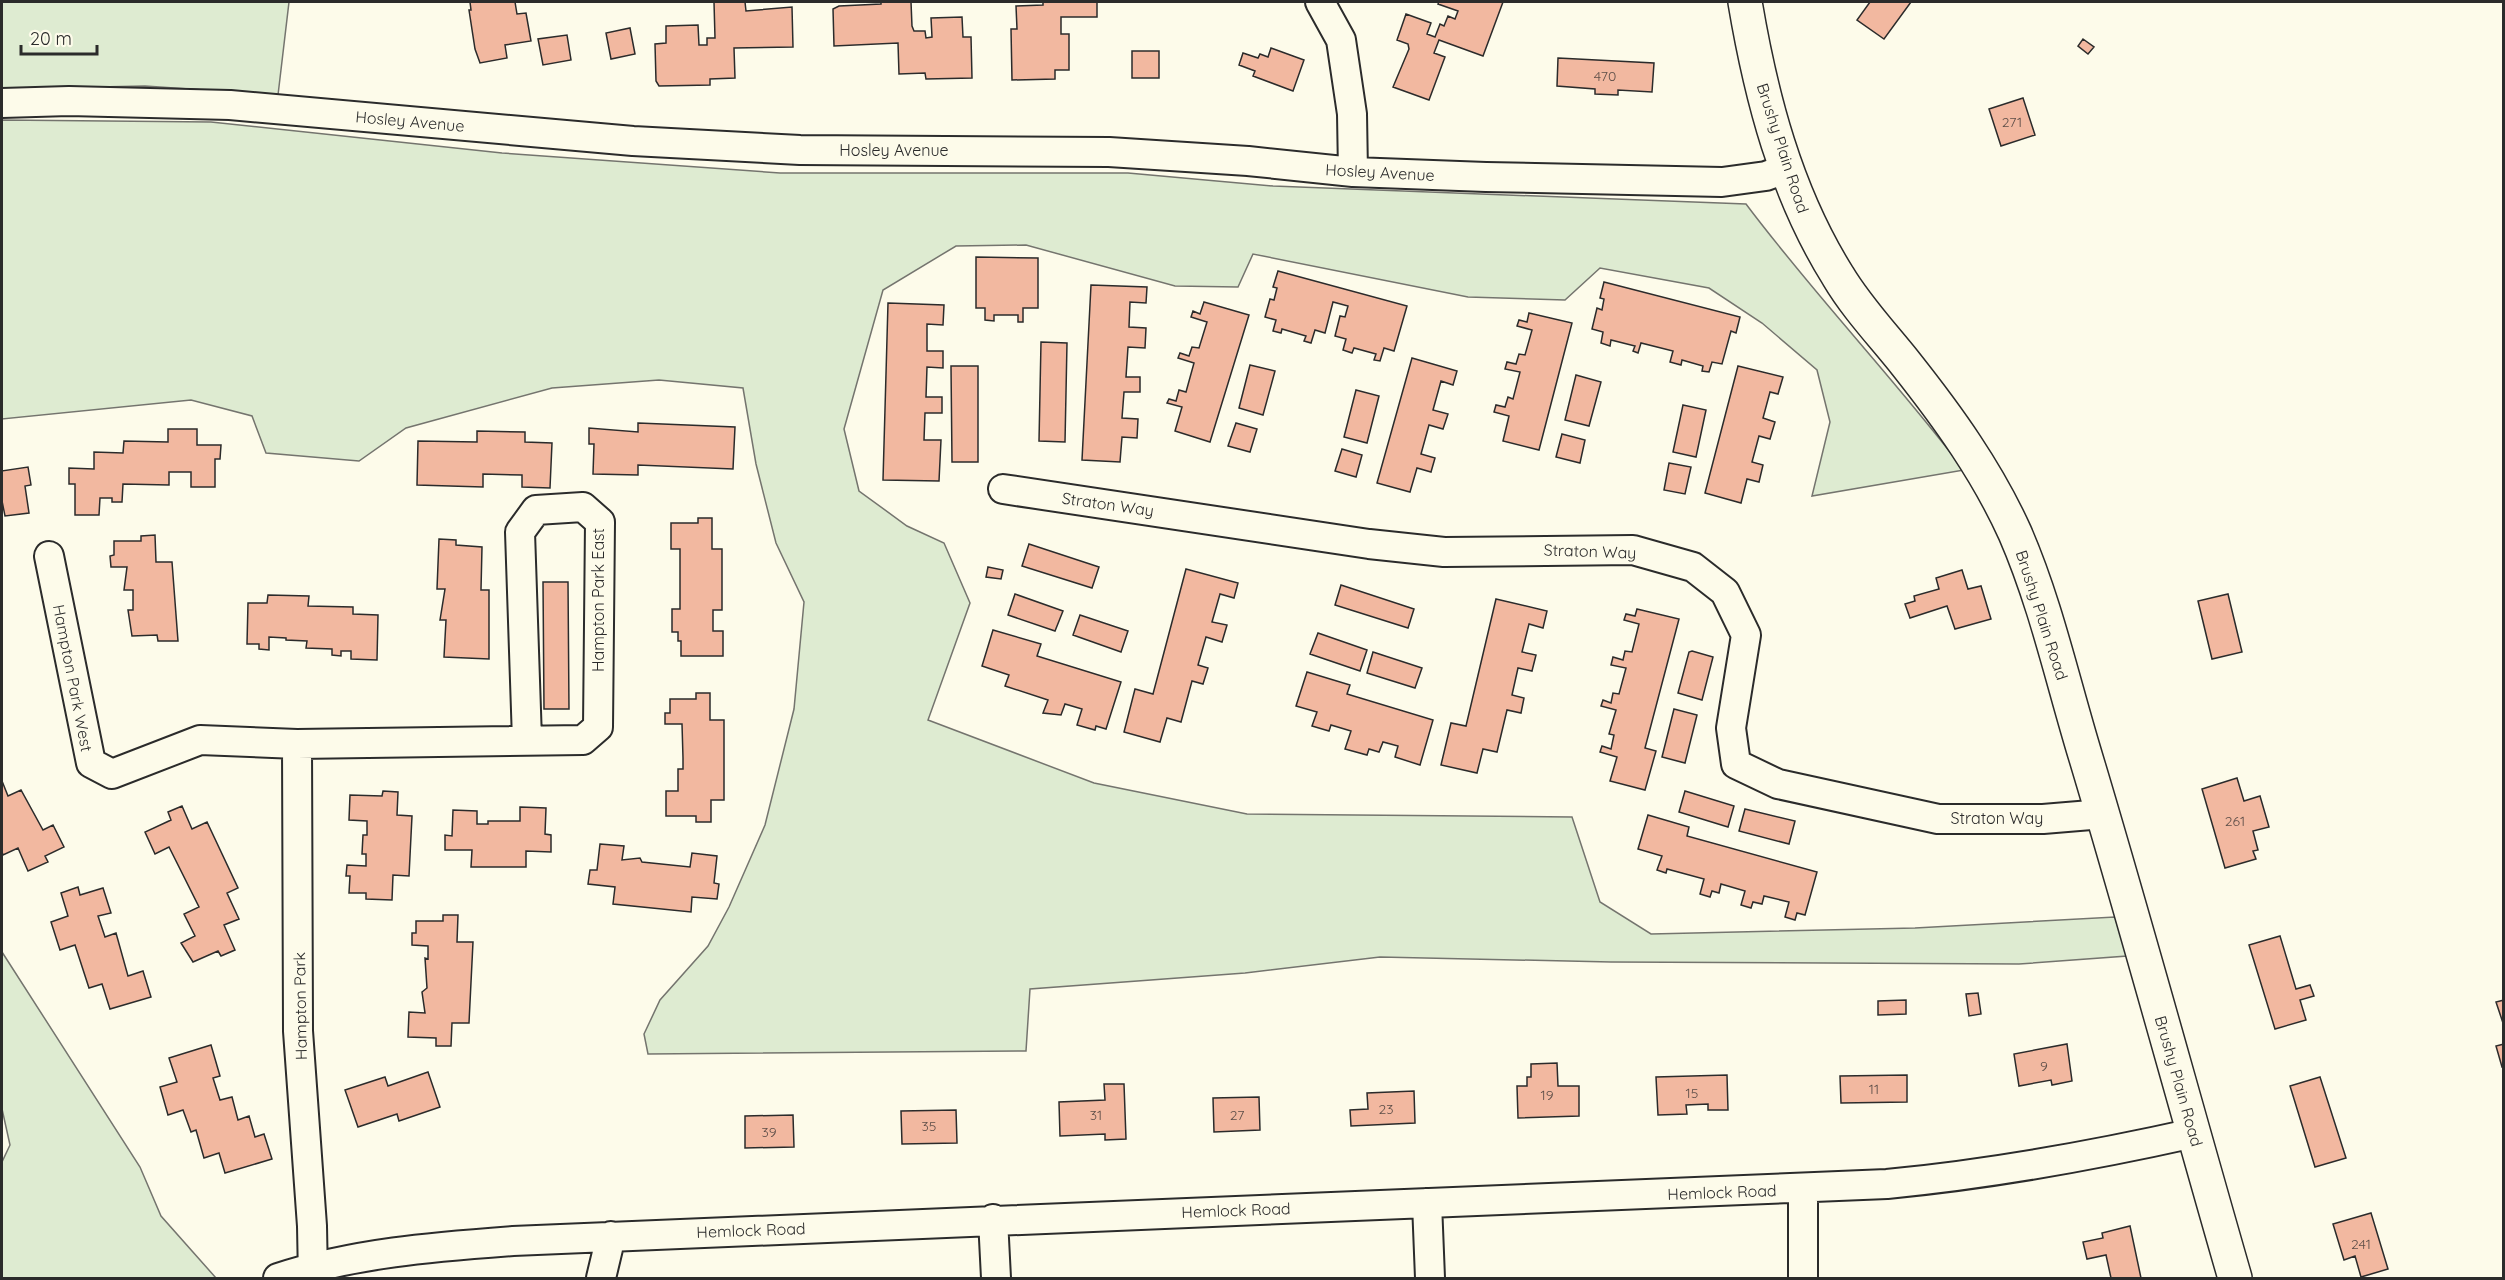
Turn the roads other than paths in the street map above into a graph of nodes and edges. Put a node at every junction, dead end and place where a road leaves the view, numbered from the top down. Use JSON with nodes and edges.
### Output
{"nodes":[{"id":1,"x":1320,"y":2,"type":"edge"},
{"id":2,"x":1745,"y":2,"type":"edge"},
{"id":3,"x":2,"y":103,"type":"edge"},
{"id":4,"x":1786,"y":168,"type":"junction"},
{"id":5,"x":1353,"y":172,"type":"junction"},
{"id":6,"x":1003,"y":489,"type":"dead end"},
{"id":7,"x":49,"y":556,"type":"dead end"},
{"id":8,"x":527,"y":740,"type":"junction"},
{"id":9,"x":297,"y":744,"type":"junction"},
{"id":10,"x":2103,"y":814,"type":"junction"},
{"id":11,"x":2194,"y":1133,"type":"junction"},
{"id":12,"x":1803,"y":1189,"type":"junction"},
{"id":13,"x":1427,"y":1203,"type":"junction"},
{"id":14,"x":993,"y":1219,"type":"junction"},
{"id":15,"x":611,"y":1236,"type":"junction"},
{"id":16,"x":313,"y":1273,"type":"edge"},
{"id":17,"x":278,"y":1278,"type":"edge"},
{"id":18,"x":601,"y":1278,"type":"edge"},
{"id":19,"x":996,"y":1278,"type":"edge"},
{"id":20,"x":1430,"y":1278,"type":"edge"},
{"id":21,"x":1803,"y":1278,"type":"edge"},
{"id":22,"x":2235,"y":1278,"type":"edge"}],
"edges":[{"from":1,"to":5,"type":"street"},
{"from":2,"to":4,"type":"main road","name":"Brushy Plain Road"},
{"from":3,"to":5,"type":"street","name":"Hosley Avenue"},
{"from":4,"to":5,"type":"street","name":"Hosley Avenue"},
{"from":4,"to":10,"type":"main road","name":"Brushy Plain Road"},
{"from":6,"to":10,"type":"street","name":"Straton Way"},
{"from":7,"to":9,"type":"street","name":"Hampton Park West"},
{"from":8,"to":8,"type":"street","name":"Hampton Park East"},
{"from":8,"to":9,"type":"street","name":"Hampton Park East"},
{"from":9,"to":16,"type":"street","name":"Hampton Park"},
{"from":10,"to":11,"type":"main road","name":"Brushy Plain Road"},
{"from":11,"to":12,"type":"street","name":"Hemlock Road"},
{"from":11,"to":22,"type":"main road","name":"Brushy Plain Road"},
{"from":12,"to":13,"type":"street","name":"Hemlock Road"},
{"from":12,"to":21,"type":"street"},
{"from":13,"to":14,"type":"street","name":"Hemlock Road"},
{"from":13,"to":20,"type":"street"},
{"from":14,"to":15,"type":"street","name":"Hemlock Road"},
{"from":14,"to":19,"type":"street"},
{"from":15,"to":16,"type":"street","name":"Hemlock Road"},
{"from":15,"to":18,"type":"street"},
{"from":16,"to":17,"type":"street","name":"Hemlock Road"}]}
